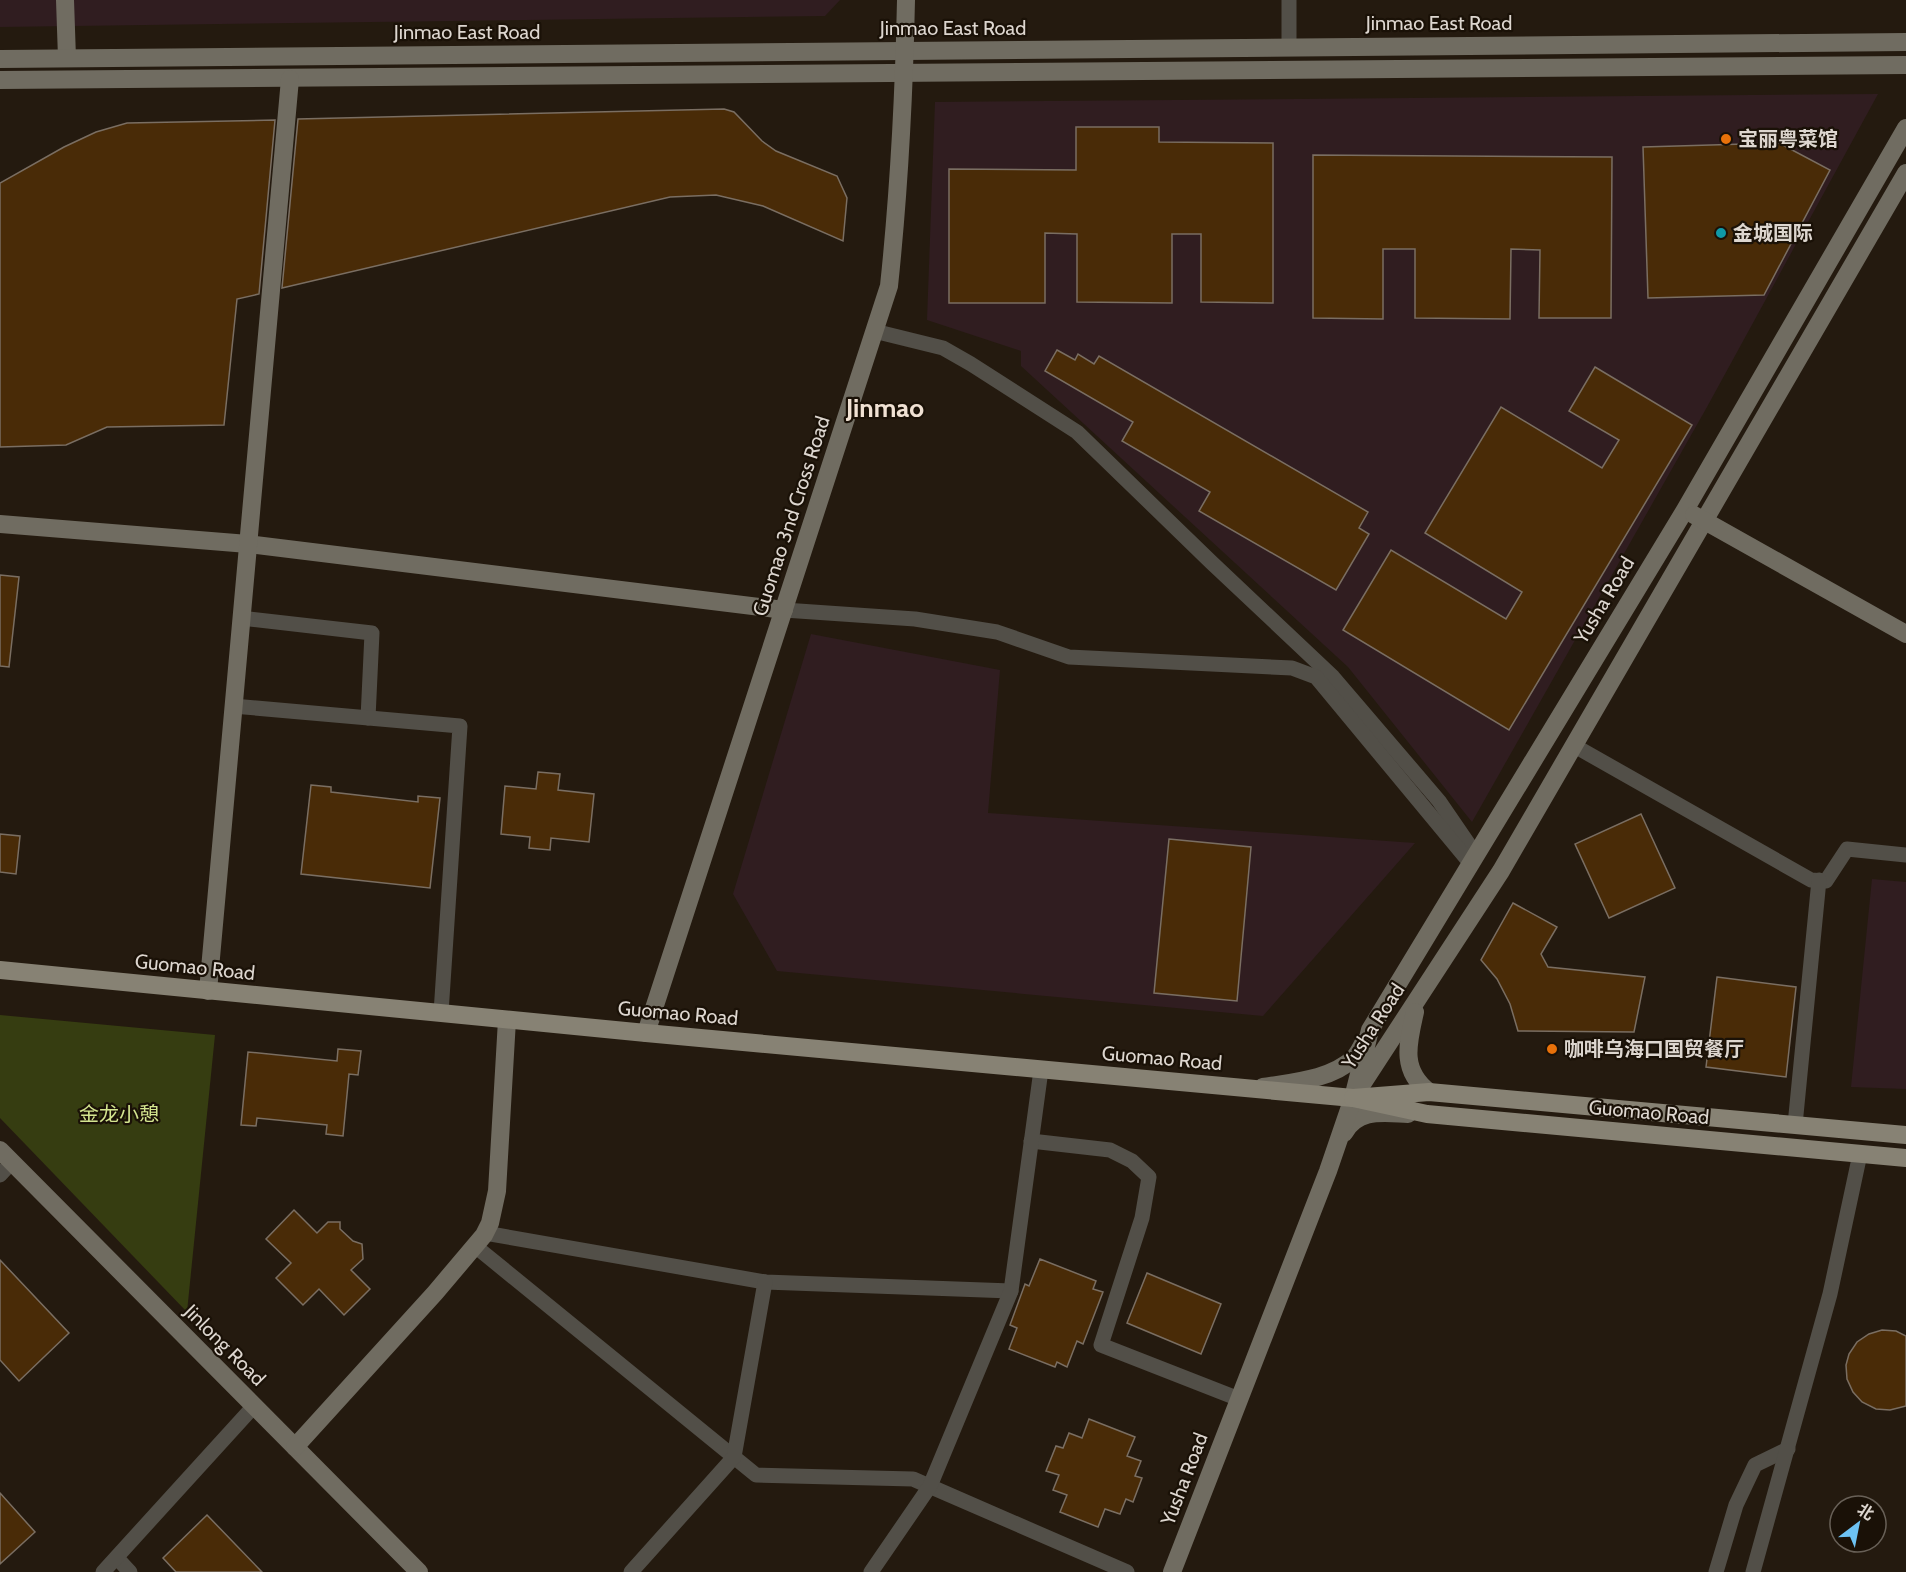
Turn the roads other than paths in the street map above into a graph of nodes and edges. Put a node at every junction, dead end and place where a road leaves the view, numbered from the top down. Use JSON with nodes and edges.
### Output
{"nodes":[{"id":1,"x":65,"y":0,"type":"edge"},
{"id":2,"x":906,"y":0,"type":"edge"},
{"id":3,"x":1288,"y":0,"type":"edge"},
{"id":4,"x":1906,"y":42,"type":"edge"},
{"id":5,"x":1289,"y":47,"type":"junction"},
{"id":6,"x":905,"y":51,"type":"junction"},
{"id":7,"x":67,"y":58,"type":"junction"},
{"id":8,"x":0,"y":59,"type":"edge"},
{"id":9,"x":1906,"y":65,"type":"edge"},
{"id":10,"x":905,"y":73,"type":"junction"},
{"id":11,"x":290,"y":79,"type":"junction"},
{"id":12,"x":0,"y":80,"type":"edge"},
{"id":13,"x":1906,"y":128,"type":"edge"},
{"id":14,"x":1906,"y":173,"type":"edge"},
{"id":15,"x":874,"y":331,"type":"junction"},
{"id":16,"x":1685,"y":510,"type":"junction"},
{"id":17,"x":1704,"y":520,"type":"junction"},
{"id":18,"x":0,"y":524,"type":"edge"},
{"id":19,"x":248,"y":544,"type":"junction"},
{"id":20,"x":784,"y":610,"type":"junction"},
{"id":21,"x":241,"y":618,"type":"junction"},
{"id":22,"x":1906,"y":634,"type":"edge"},
{"id":23,"x":233,"y":706,"type":"junction"},
{"id":24,"x":368,"y":718,"type":"junction"},
{"id":25,"x":1580,"y":749,"type":"dead end"},
{"id":26,"x":1906,"y":855,"type":"edge"},
{"id":27,"x":1473,"y":860,"type":"junction"},
{"id":28,"x":1819,"y":880,"type":"junction"},
{"id":29,"x":0,"y":970,"type":"edge"},
{"id":30,"x":208,"y":991,"type":"junction"},
{"id":31,"x":1418,"y":999,"type":"junction"},
{"id":32,"x":441,"y":1013,"type":"junction"},
{"id":33,"x":507,"y":1020,"type":"junction"},
{"id":34,"x":1370,"y":1030,"type":"junction"},
{"id":35,"x":646,"y":1033,"type":"junction"},
{"id":36,"x":1041,"y":1070,"type":"junction"},
{"id":37,"x":1250,"y":1089,"type":"junction"},
{"id":38,"x":1429,"y":1092,"type":"junction"},
{"id":39,"x":1353,"y":1098,"type":"junction"},
{"id":40,"x":1427,"y":1114,"type":"junction"},
{"id":41,"x":1795,"y":1125,"type":"junction"},
{"id":42,"x":1906,"y":1136,"type":"edge"},
{"id":43,"x":1031,"y":1141,"type":"junction"},
{"id":44,"x":1337,"y":1144,"type":"junction"},
{"id":45,"x":1860,"y":1154,"type":"junction"},
{"id":46,"x":1906,"y":1158,"type":"edge"},
{"id":47,"x":4,"y":1163,"type":"edge"},
{"id":48,"x":480,"y":1239,"type":"junction"},
{"id":49,"x":765,"y":1282,"type":"junction"},
{"id":50,"x":1011,"y":1291,"type":"junction"},
{"id":51,"x":1239,"y":1399,"type":"junction"},
{"id":52,"x":254,"y":1406,"type":"junction"},
{"id":53,"x":295,"y":1447,"type":"junction"},
{"id":54,"x":1788,"y":1449,"type":"junction"},
{"id":55,"x":734,"y":1457,"type":"junction"},
{"id":56,"x":930,"y":1486,"type":"junction"},
{"id":57,"x":117,"y":1558,"type":"junction"},
{"id":58,"x":103,"y":1572,"type":"edge"},
{"id":59,"x":130,"y":1572,"type":"edge"},
{"id":60,"x":419,"y":1572,"type":"edge"},
{"id":61,"x":631,"y":1572,"type":"edge"},
{"id":62,"x":871,"y":1572,"type":"edge"},
{"id":63,"x":1127,"y":1572,"type":"edge"},
{"id":64,"x":1172,"y":1572,"type":"edge"},
{"id":65,"x":1716,"y":1572,"type":"edge"},
{"id":66,"x":1753,"y":1572,"type":"edge"}],
"edges":[{"from":1,"to":7,"type":"main road"},
{"from":2,"to":6,"type":"main road","name":"Guomao 3nd Cross Road"},
{"from":3,"to":5,"type":"street"},
{"from":4,"to":5,"type":"main road","name":"Jinmao East Road"},
{"from":5,"to":6,"type":"main road","name":"Jinmao East Road"},
{"from":6,"to":7,"type":"main road","name":"Jinmao East Road"},
{"from":6,"to":10,"type":"main road","name":"Guomao 3nd Cross Road"},
{"from":7,"to":8,"type":"main road","name":"Jinmao East Road"},
{"from":9,"to":10,"type":"main road"},
{"from":10,"to":11,"type":"main road"},
{"from":10,"to":15,"type":"main road","name":"Guomao 3nd Cross Road"},
{"from":11,"to":12,"type":"main road"},
{"from":11,"to":19,"type":"main road"},
{"from":13,"to":16,"type":"main road","name":"Yusha Road"},
{"from":14,"to":17,"type":"main road","name":"Yusha Road"},
{"from":15,"to":20,"type":"main road","name":"Guomao 3nd Cross Road"},
{"from":15,"to":27,"type":"street"},
{"from":16,"to":17,"type":"main road"},
{"from":16,"to":27,"type":"main road","name":"Yusha Road"},
{"from":17,"to":22,"type":"main road"},
{"from":17,"to":31,"type":"main road","name":"Yusha Road"},
{"from":18,"to":19,"type":"main road"},
{"from":19,"to":20,"type":"main road"},
{"from":19,"to":21,"type":"main road"},
{"from":20,"to":27,"type":"street"},
{"from":20,"to":35,"type":"main road","name":"Guomao 3nd Cross Road"},
{"from":21,"to":23,"type":"main road"},
{"from":21,"to":24,"type":"street"},
{"from":23,"to":24,"type":"street"},
{"from":23,"to":30,"type":"main road"},
{"from":24,"to":32,"type":"street"},
{"from":25,"to":28,"type":"street"},
{"from":26,"to":28,"type":"street"},
{"from":27,"to":34,"type":"main road","name":"Yusha Road"},
{"from":28,"to":41,"type":"street"},
{"from":29,"to":30,"type":"main road","name":"Guomao Road"},
{"from":30,"to":32,"type":"main road","name":"Guomao Road"},
{"from":31,"to":38,"type":"main road"},
{"from":31,"to":39,"type":"main road","name":"Yusha Road"},
{"from":32,"to":33,"type":"main road","name":"Guomao Road"},
{"from":33,"to":35,"type":"main road","name":"Guomao Road"},
{"from":33,"to":48,"type":"main road"},
{"from":34,"to":37,"type":"main road"},
{"from":34,"to":39,"type":"main road","name":"Yusha Road"},
{"from":35,"to":36,"type":"main road","name":"Guomao Road"},
{"from":36,"to":37,"type":"main road","name":"Guomao Road"},
{"from":36,"to":43,"type":"street"},
{"from":37,"to":39,"type":"main road","name":"Guomao Road"},
{"from":38,"to":39,"type":"main road","name":"Guomao Road"},
{"from":38,"to":41,"type":"main road","name":"Guomao Road"},
{"from":39,"to":40,"type":"main road","name":"Guomao Road"},
{"from":39,"to":44,"type":"main road","name":"Yusha Road"},
{"from":40,"to":44,"type":"main road"},
{"from":40,"to":45,"type":"main road","name":"Guomao Road"},
{"from":41,"to":42,"type":"main road","name":"Guomao Road"},
{"from":43,"to":50,"type":"street"},
{"from":43,"to":51,"type":"street"},
{"from":44,"to":51,"type":"main road","name":"Yusha Road"},
{"from":45,"to":46,"type":"main road","name":"Guomao Road"},
{"from":45,"to":54,"type":"street"},
{"from":47,"to":52,"type":"main road","name":"Jinlong Road"},
{"from":48,"to":49,"type":"street"},
{"from":48,"to":53,"type":"main road"},
{"from":48,"to":55,"type":"street"},
{"from":49,"to":50,"type":"street"},
{"from":49,"to":55,"type":"street"},
{"from":50,"to":56,"type":"street"},
{"from":51,"to":64,"type":"main road","name":"Yusha Road"},
{"from":52,"to":53,"type":"main road","name":"Jinlong Road"},
{"from":52,"to":57,"type":"street"},
{"from":53,"to":60,"type":"main road","name":"Jinlong Road"},
{"from":54,"to":65,"type":"street"},
{"from":54,"to":66,"type":"street"},
{"from":55,"to":56,"type":"street"},
{"from":55,"to":61,"type":"street"},
{"from":56,"to":62,"type":"street"},
{"from":56,"to":63,"type":"street"},
{"from":57,"to":58,"type":"street"},
{"from":57,"to":59,"type":"street"}]}
